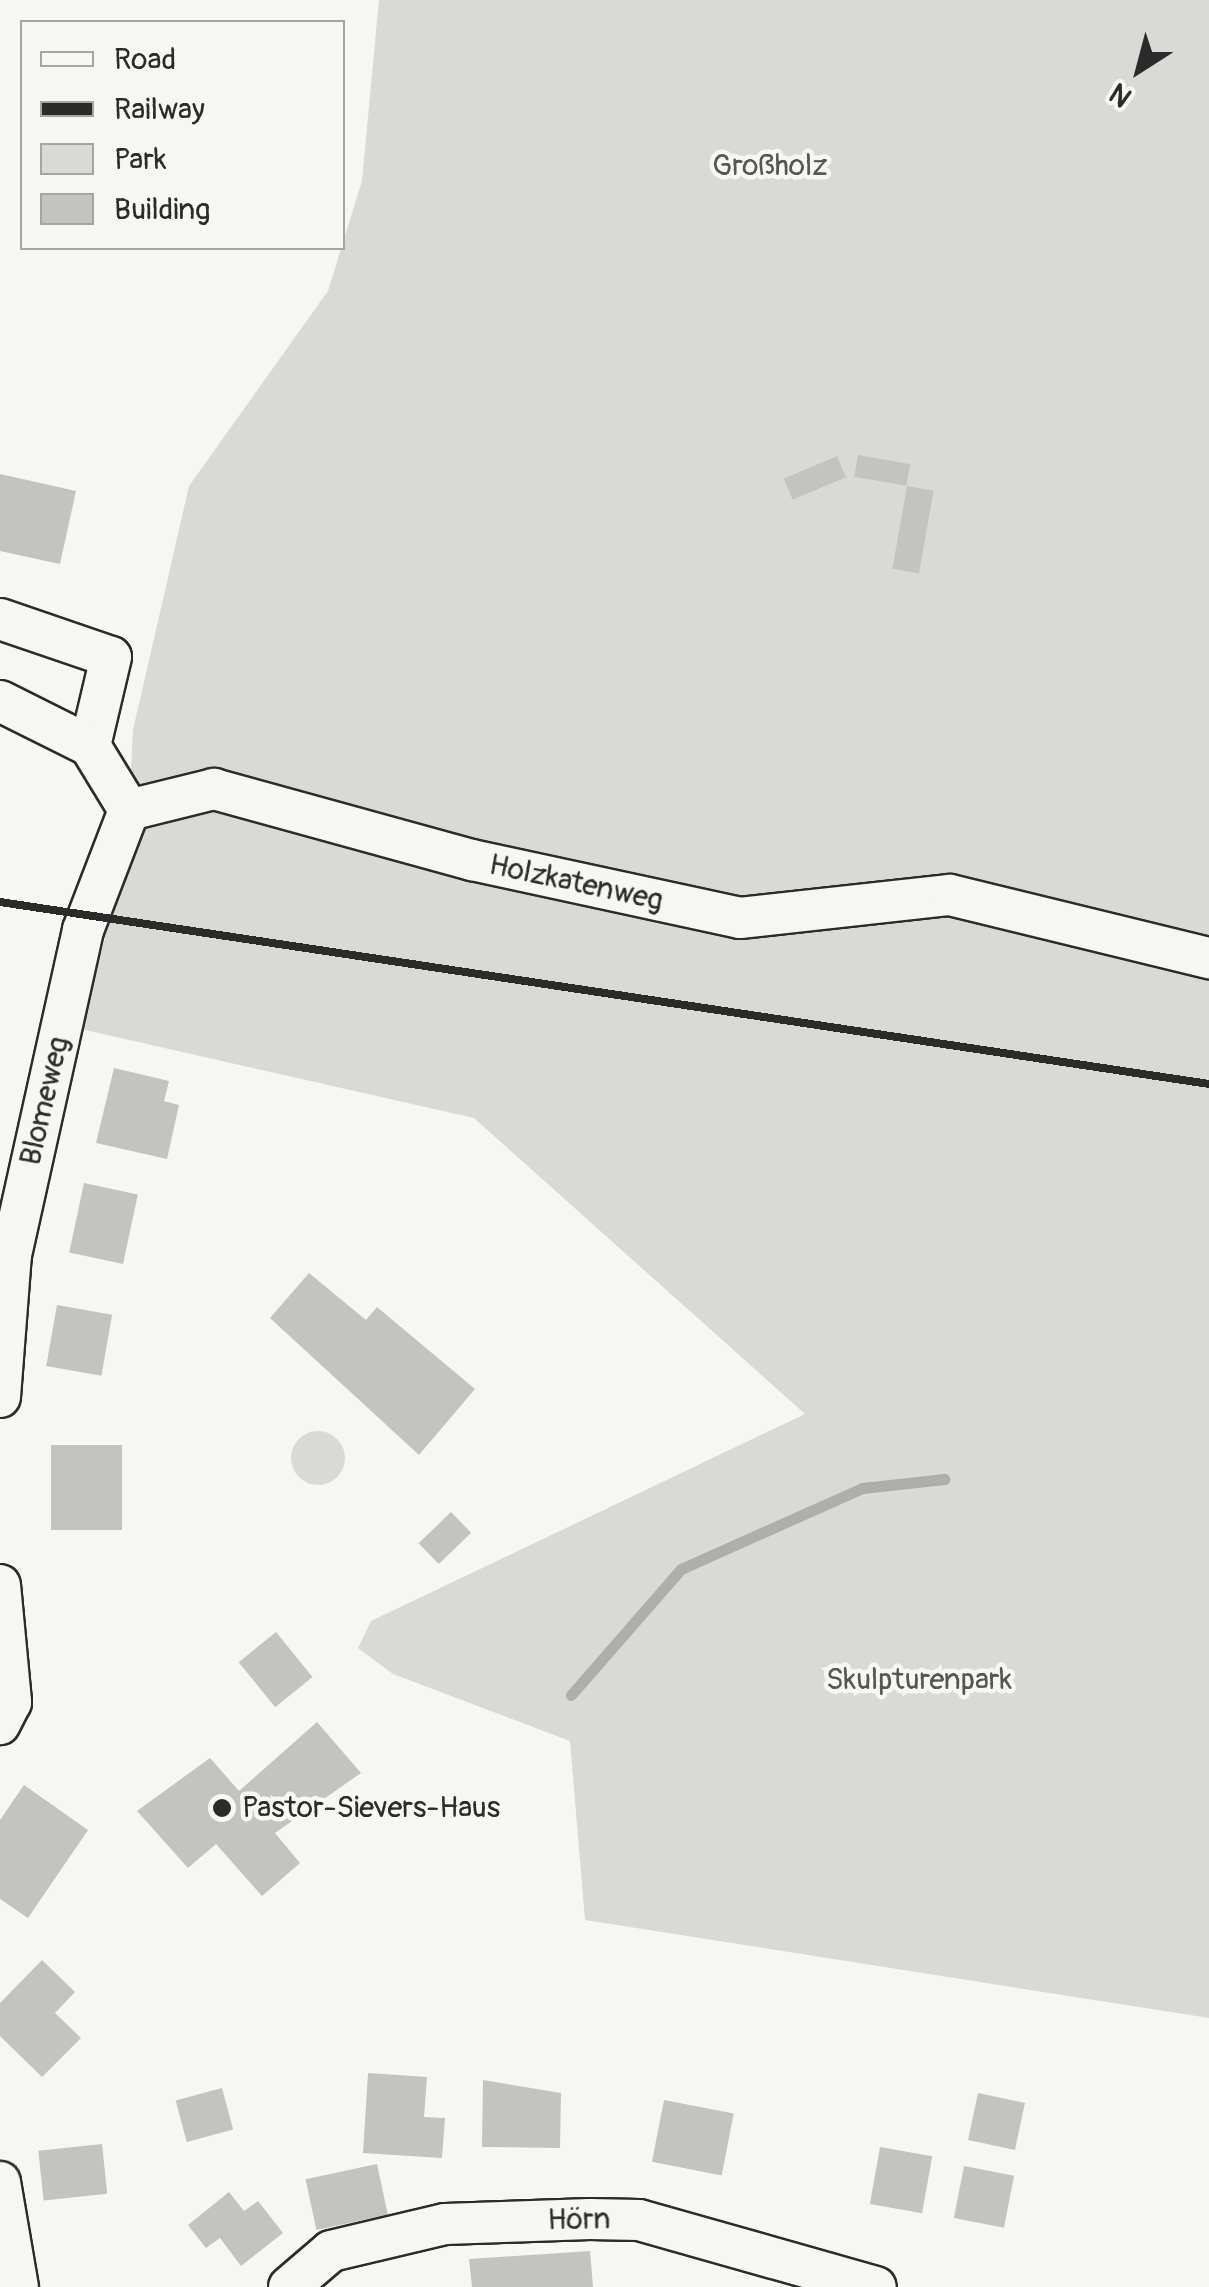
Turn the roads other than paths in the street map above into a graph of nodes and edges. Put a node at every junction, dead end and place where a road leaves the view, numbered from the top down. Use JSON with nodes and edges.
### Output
{"nodes":[{"id":1,"x":0,"y":618,"type":"edge"},
{"id":2,"x":0,"y":701,"type":"edge"},
{"id":3,"x":90,"y":746,"type":"junction"},
{"id":4,"x":129,"y":810,"type":"junction"},
{"id":5,"x":1209,"y":958,"type":"edge"},
{"id":6,"x":6,"y":1254,"type":"edge"},
{"id":7,"x":0,"y":1397,"type":"edge"},
{"id":8,"x":0,"y":1584,"type":"edge"},
{"id":9,"x":0,"y":1724,"type":"edge"},
{"id":10,"x":0,"y":2182,"type":"edge"},
{"id":11,"x":822,"y":2283,"type":"edge"},
{"id":12,"x":18,"y":2287,"type":"edge"},
{"id":13,"x":288,"y":2287,"type":"edge"},
{"id":14,"x":876,"y":2287,"type":"edge"}],
"edges":[{"from":1,"to":3,"type":"street"},
{"from":2,"to":3,"type":"street"},
{"from":3,"to":4,"type":"street"},
{"from":4,"to":5,"type":"street","name":"Holzkatenweg"},
{"from":4,"to":6,"type":"street","name":"Blomeweg"},
{"from":6,"to":7,"type":"street","name":"Blomeweg"},
{"from":8,"to":9,"type":"street"},
{"from":10,"to":12,"type":"street"},
{"from":11,"to":13,"type":"street","name":"Hörn"},
{"from":11,"to":14,"type":"street","name":"Hörn"}]}
